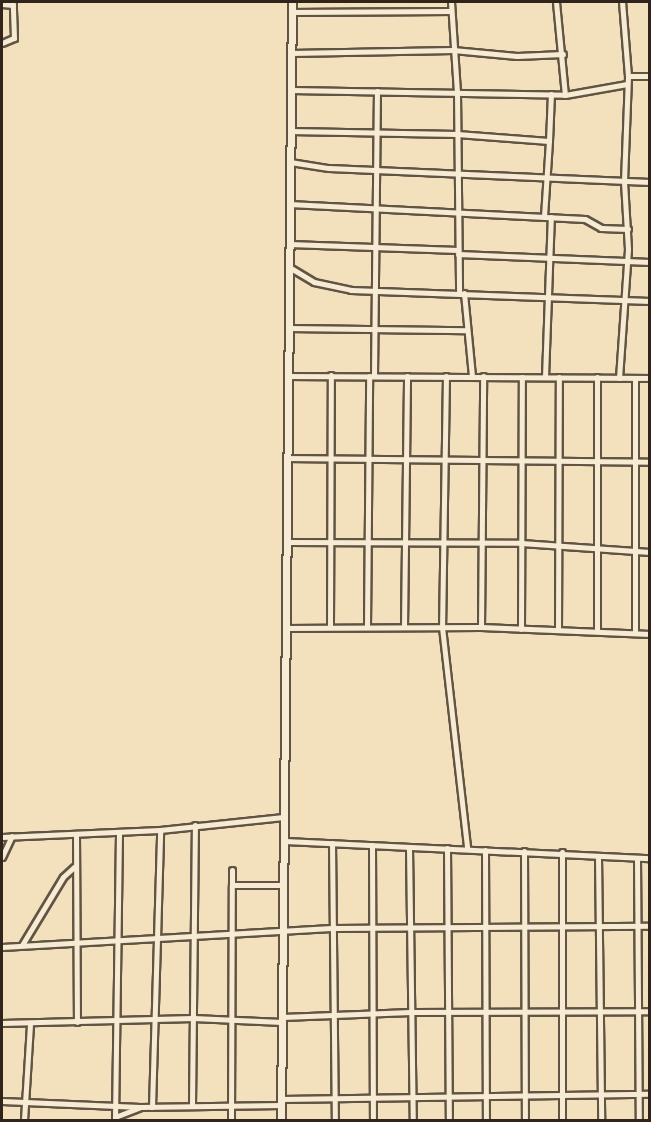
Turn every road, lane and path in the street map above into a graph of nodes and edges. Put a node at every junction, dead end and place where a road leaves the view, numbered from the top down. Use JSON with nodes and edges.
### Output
{"nodes":[{"id":1,"x":292,"y":2,"type":"edge"},
{"id":2,"x":451,"y":2,"type":"edge"},
{"id":3,"x":556,"y":2,"type":"edge"},
{"id":4,"x":622,"y":2,"type":"edge"},
{"id":5,"x":13,"y":3,"type":"edge"},
{"id":6,"x":2,"y":4,"type":"edge"},
{"id":7,"x":451,"y":11,"type":"junction"},
{"id":8,"x":291,"y":12,"type":"junction"},
{"id":9,"x":2,"y":43,"type":"edge"},
{"id":10,"x":453,"y":50,"type":"junction"},
{"id":11,"x":291,"y":53,"type":"junction"},
{"id":12,"x":563,"y":54,"type":"junction"},
{"id":13,"x":628,"y":76,"type":"junction"},
{"id":14,"x":650,"y":76,"type":"edge"},
{"id":15,"x":627,"y":84,"type":"junction"},
{"id":16,"x":291,"y":90,"type":"junction"},
{"id":17,"x":377,"y":91,"type":"junction"},
{"id":18,"x":457,"y":93,"type":"junction"},
{"id":19,"x":551,"y":94,"type":"junction"},
{"id":20,"x":565,"y":95,"type":"junction"},
{"id":21,"x":290,"y":131,"type":"junction"},
{"id":22,"x":377,"y":131,"type":"junction"},
{"id":23,"x":457,"y":134,"type":"junction"},
{"id":24,"x":549,"y":141,"type":"junction"},
{"id":25,"x":290,"y":162,"type":"junction"},
{"id":26,"x":379,"y":170,"type":"junction"},
{"id":27,"x":457,"y":172,"type":"junction"},
{"id":28,"x":547,"y":178,"type":"junction"},
{"id":29,"x":624,"y":182,"type":"junction"},
{"id":30,"x":650,"y":182,"type":"edge"},
{"id":31,"x":289,"y":204,"type":"junction"},
{"id":32,"x":378,"y":210,"type":"junction"},
{"id":33,"x":458,"y":214,"type":"junction"},
{"id":34,"x":544,"y":217,"type":"junction"},
{"id":35,"x":552,"y":217,"type":"junction"},
{"id":36,"x":628,"y":229,"type":"junction"},
{"id":37,"x":290,"y":244,"type":"junction"},
{"id":38,"x":375,"y":250,"type":"junction"},
{"id":39,"x":458,"y":252,"type":"junction"},
{"id":40,"x":551,"y":258,"type":"junction"},
{"id":41,"x":627,"y":260,"type":"junction"},
{"id":42,"x":650,"y":262,"type":"edge"},
{"id":43,"x":289,"y":267,"type":"junction"},
{"id":44,"x":375,"y":290,"type":"junction"},
{"id":45,"x":462,"y":293,"type":"junction"},
{"id":46,"x":548,"y":297,"type":"junction"},
{"id":47,"x":624,"y":298,"type":"junction"},
{"id":48,"x":650,"y":301,"type":"edge"},
{"id":49,"x":290,"y":328,"type":"junction"},
{"id":50,"x":375,"y":329,"type":"junction"},
{"id":51,"x":465,"y":330,"type":"junction"},
{"id":52,"x":331,"y":375,"type":"junction"},
{"id":53,"x":289,"y":376,"type":"junction"},
{"id":54,"x":372,"y":376,"type":"junction"},
{"id":55,"x":407,"y":376,"type":"junction"},
{"id":56,"x":446,"y":376,"type":"junction"},
{"id":57,"x":472,"y":376,"type":"junction"},
{"id":58,"x":483,"y":376,"type":"junction"},
{"id":59,"x":522,"y":377,"type":"junction"},
{"id":60,"x":545,"y":377,"type":"junction"},
{"id":61,"x":559,"y":377,"type":"junction"},
{"id":62,"x":597,"y":377,"type":"junction"},
{"id":63,"x":619,"y":378,"type":"junction"},
{"id":64,"x":635,"y":378,"type":"junction"},
{"id":65,"x":650,"y":378,"type":"edge"},
{"id":66,"x":331,"y":457,"type":"junction"},
{"id":67,"x":369,"y":458,"type":"junction"},
{"id":68,"x":407,"y":458,"type":"junction"},
{"id":69,"x":483,"y":458,"type":"junction"},
{"id":70,"x":288,"y":459,"type":"junction"},
{"id":71,"x":444,"y":459,"type":"junction"},
{"id":72,"x":522,"y":460,"type":"junction"},
{"id":73,"x":557,"y":461,"type":"junction"},
{"id":74,"x":598,"y":462,"type":"junction"},
{"id":75,"x":635,"y":462,"type":"junction"},
{"id":76,"x":650,"y":462,"type":"edge"},
{"id":77,"x":330,"y":541,"type":"junction"},
{"id":78,"x":370,"y":541,"type":"junction"},
{"id":79,"x":287,"y":542,"type":"junction"},
{"id":80,"x":406,"y":542,"type":"junction"},
{"id":81,"x":444,"y":542,"type":"junction"},
{"id":82,"x":482,"y":543,"type":"junction"},
{"id":83,"x":521,"y":543,"type":"junction"},
{"id":84,"x":557,"y":545,"type":"junction"},
{"id":85,"x":598,"y":548,"type":"junction"},
{"id":86,"x":635,"y":551,"type":"junction"},
{"id":87,"x":650,"y":552,"type":"edge"},
{"id":88,"x":330,"y":626,"type":"junction"},
{"id":89,"x":367,"y":626,"type":"junction"},
{"id":90,"x":404,"y":627,"type":"junction"},
{"id":91,"x":442,"y":627,"type":"junction"},
{"id":92,"x":481,"y":627,"type":"junction"},
{"id":93,"x":286,"y":628,"type":"junction"},
{"id":94,"x":521,"y":629,"type":"junction"},
{"id":95,"x":558,"y":630,"type":"junction"},
{"id":96,"x":597,"y":631,"type":"junction"},
{"id":97,"x":635,"y":633,"type":"junction"},
{"id":98,"x":650,"y":634,"type":"edge"},
{"id":99,"x":283,"y":817,"type":"junction"},
{"id":100,"x":195,"y":825,"type":"junction"},
{"id":101,"x":160,"y":830,"type":"junction"},
{"id":102,"x":119,"y":832,"type":"junction"},
{"id":103,"x":12,"y":836,"type":"junction"},
{"id":104,"x":76,"y":836,"type":"junction"},
{"id":105,"x":2,"y":837,"type":"edge"},
{"id":106,"x":285,"y":841,"type":"junction"},
{"id":107,"x":332,"y":843,"type":"junction"},
{"id":108,"x":372,"y":845,"type":"junction"},
{"id":109,"x":410,"y":848,"type":"junction"},
{"id":110,"x":447,"y":848,"type":"junction"},
{"id":111,"x":467,"y":848,"type":"junction"},
{"id":112,"x":485,"y":850,"type":"junction"},
{"id":113,"x":524,"y":851,"type":"junction"},
{"id":114,"x":562,"y":852,"type":"junction"},
{"id":115,"x":598,"y":856,"type":"junction"},
{"id":116,"x":2,"y":857,"type":"edge"},
{"id":117,"x":637,"y":858,"type":"junction"},
{"id":118,"x":650,"y":858,"type":"edge"},
{"id":119,"x":74,"y":867,"type":"junction"},
{"id":120,"x":232,"y":870,"type":"dead end"},
{"id":121,"x":232,"y":885,"type":"junction"},
{"id":122,"x":284,"y":885,"type":"junction"},
{"id":123,"x":485,"y":926,"type":"junction"},
{"id":124,"x":526,"y":926,"type":"junction"},
{"id":125,"x":562,"y":926,"type":"junction"},
{"id":126,"x":601,"y":926,"type":"junction"},
{"id":127,"x":638,"y":926,"type":"junction"},
{"id":128,"x":650,"y":926,"type":"edge"},
{"id":129,"x":410,"y":927,"type":"junction"},
{"id":130,"x":447,"y":927,"type":"junction"},
{"id":131,"x":335,"y":928,"type":"junction"},
{"id":132,"x":374,"y":928,"type":"junction"},
{"id":133,"x":284,"y":930,"type":"junction"},
{"id":134,"x":233,"y":933,"type":"junction"},
{"id":135,"x":193,"y":936,"type":"junction"},
{"id":136,"x":155,"y":937,"type":"junction"},
{"id":137,"x":115,"y":940,"type":"junction"},
{"id":138,"x":75,"y":942,"type":"junction"},
{"id":139,"x":22,"y":945,"type":"junction"},
{"id":140,"x":2,"y":947,"type":"edge"},
{"id":141,"x":526,"y":1010,"type":"junction"},
{"id":142,"x":486,"y":1011,"type":"junction"},
{"id":143,"x":561,"y":1011,"type":"junction"},
{"id":144,"x":601,"y":1011,"type":"junction"},
{"id":145,"x":640,"y":1011,"type":"junction"},
{"id":146,"x":650,"y":1011,"type":"edge"},
{"id":147,"x":411,"y":1012,"type":"junction"},
{"id":148,"x":447,"y":1012,"type":"junction"},
{"id":149,"x":373,"y":1014,"type":"junction"},
{"id":150,"x":335,"y":1015,"type":"junction"},
{"id":151,"x":193,"y":1018,"type":"junction"},
{"id":152,"x":230,"y":1019,"type":"junction"},
{"id":153,"x":153,"y":1020,"type":"junction"},
{"id":154,"x":282,"y":1020,"type":"junction"},
{"id":155,"x":115,"y":1021,"type":"junction"},
{"id":156,"x":77,"y":1022,"type":"junction"},
{"id":157,"x":2,"y":1023,"type":"edge"},
{"id":158,"x":30,"y":1025,"type":"junction"},
{"id":159,"x":601,"y":1094,"type":"junction"},
{"id":160,"x":639,"y":1094,"type":"junction"},
{"id":161,"x":650,"y":1094,"type":"edge"},
{"id":162,"x":449,"y":1095,"type":"junction"},
{"id":163,"x":525,"y":1095,"type":"junction"},
{"id":164,"x":562,"y":1095,"type":"junction"},
{"id":165,"x":413,"y":1096,"type":"junction"},
{"id":166,"x":486,"y":1096,"type":"junction"},
{"id":167,"x":334,"y":1097,"type":"junction"},
{"id":168,"x":373,"y":1098,"type":"junction"},
{"id":169,"x":2,"y":1101,"type":"edge"},
{"id":170,"x":282,"y":1102,"type":"junction"},
{"id":171,"x":25,"y":1104,"type":"junction"},
{"id":172,"x":115,"y":1105,"type":"junction"},
{"id":173,"x":192,"y":1106,"type":"junction"},
{"id":174,"x":231,"y":1106,"type":"junction"},
{"id":175,"x":140,"y":1107,"type":"junction"},
{"id":176,"x":152,"y":1107,"type":"junction"},
{"id":177,"x":115,"y":1119,"type":"edge"},
{"id":178,"x":24,"y":1120,"type":"edge"},
{"id":179,"x":231,"y":1120,"type":"edge"},
{"id":180,"x":281,"y":1120,"type":"edge"},
{"id":181,"x":335,"y":1120,"type":"edge"},
{"id":182,"x":373,"y":1120,"type":"edge"},
{"id":183,"x":413,"y":1120,"type":"edge"},
{"id":184,"x":449,"y":1120,"type":"edge"},
{"id":185,"x":486,"y":1120,"type":"edge"},
{"id":186,"x":525,"y":1120,"type":"edge"},
{"id":187,"x":562,"y":1120,"type":"edge"},
{"id":188,"x":601,"y":1120,"type":"edge"},
{"id":189,"x":639,"y":1120,"type":"edge"}],
"edges":[{"from":1,"to":8,"type":"street"},
{"from":2,"to":7,"type":"street"},
{"from":3,"to":12,"type":"street"},
{"from":4,"to":13,"type":"street"},
{"from":5,"to":6,"type":"street"},
{"from":5,"to":9,"type":"street"},
{"from":7,"to":8,"type":"street"},
{"from":7,"to":10,"type":"street"},
{"from":8,"to":11,"type":"street"},
{"from":10,"to":11,"type":"street"},
{"from":10,"to":12,"type":"street"},
{"from":10,"to":18,"type":"street"},
{"from":11,"to":16,"type":"street"},
{"from":12,"to":20,"type":"street"},
{"from":13,"to":14,"type":"street"},
{"from":13,"to":15,"type":"street"},
{"from":15,"to":20,"type":"street"},
{"from":15,"to":29,"type":"street"},
{"from":16,"to":17,"type":"street"},
{"from":16,"to":21,"type":"street"},
{"from":17,"to":18,"type":"street"},
{"from":17,"to":22,"type":"street"},
{"from":18,"to":19,"type":"street"},
{"from":18,"to":23,"type":"street"},
{"from":19,"to":20,"type":"street"},
{"from":19,"to":24,"type":"street"},
{"from":21,"to":22,"type":"street"},
{"from":21,"to":25,"type":"street"},
{"from":22,"to":23,"type":"street"},
{"from":22,"to":26,"type":"street"},
{"from":23,"to":24,"type":"street"},
{"from":23,"to":27,"type":"street"},
{"from":24,"to":28,"type":"street"},
{"from":25,"to":26,"type":"street"},
{"from":25,"to":31,"type":"street"},
{"from":26,"to":27,"type":"street"},
{"from":26,"to":32,"type":"street"},
{"from":27,"to":28,"type":"street"},
{"from":27,"to":33,"type":"street"},
{"from":28,"to":29,"type":"street"},
{"from":28,"to":34,"type":"street"},
{"from":29,"to":30,"type":"street"},
{"from":29,"to":36,"type":"street"},
{"from":31,"to":32,"type":"street"},
{"from":31,"to":37,"type":"street"},
{"from":32,"to":33,"type":"street"},
{"from":32,"to":38,"type":"street"},
{"from":33,"to":34,"type":"street"},
{"from":33,"to":39,"type":"street"},
{"from":34,"to":35,"type":"street"},
{"from":35,"to":36,"type":"street"},
{"from":35,"to":40,"type":"street"},
{"from":36,"to":41,"type":"street"},
{"from":37,"to":38,"type":"street"},
{"from":37,"to":43,"type":"street"},
{"from":38,"to":39,"type":"street"},
{"from":38,"to":44,"type":"street"},
{"from":39,"to":40,"type":"street"},
{"from":39,"to":45,"type":"street"},
{"from":40,"to":41,"type":"street"},
{"from":40,"to":46,"type":"street"},
{"from":41,"to":42,"type":"street"},
{"from":41,"to":47,"type":"street"},
{"from":43,"to":44,"type":"street"},
{"from":43,"to":49,"type":"street"},
{"from":44,"to":45,"type":"street"},
{"from":44,"to":50,"type":"street"},
{"from":45,"to":46,"type":"street"},
{"from":45,"to":51,"type":"street"},
{"from":46,"to":47,"type":"street"},
{"from":46,"to":60,"type":"street"},
{"from":47,"to":48,"type":"street"},
{"from":47,"to":63,"type":"street"},
{"from":49,"to":50,"type":"street"},
{"from":49,"to":53,"type":"street"},
{"from":50,"to":51,"type":"street"},
{"from":50,"to":54,"type":"street"},
{"from":51,"to":57,"type":"street"},
{"from":52,"to":53,"type":"street"},
{"from":52,"to":54,"type":"street"},
{"from":52,"to":66,"type":"street"},
{"from":53,"to":70,"type":"street"},
{"from":54,"to":55,"type":"street"},
{"from":54,"to":67,"type":"street"},
{"from":55,"to":56,"type":"street"},
{"from":55,"to":68,"type":"street"},
{"from":56,"to":57,"type":"street"},
{"from":56,"to":71,"type":"street"},
{"from":57,"to":58,"type":"street"},
{"from":58,"to":59,"type":"street"},
{"from":58,"to":69,"type":"street"},
{"from":59,"to":60,"type":"street"},
{"from":59,"to":72,"type":"street"},
{"from":60,"to":61,"type":"street"},
{"from":61,"to":62,"type":"street"},
{"from":61,"to":73,"type":"street"},
{"from":62,"to":63,"type":"street"},
{"from":62,"to":74,"type":"street"},
{"from":63,"to":64,"type":"street"},
{"from":64,"to":65,"type":"street"},
{"from":64,"to":75,"type":"street"},
{"from":66,"to":67,"type":"street"},
{"from":66,"to":70,"type":"street"},
{"from":66,"to":77,"type":"street"},
{"from":67,"to":68,"type":"street"},
{"from":67,"to":78,"type":"street"},
{"from":68,"to":71,"type":"street"},
{"from":68,"to":80,"type":"street"},
{"from":69,"to":71,"type":"street"},
{"from":69,"to":72,"type":"street"},
{"from":69,"to":82,"type":"street"},
{"from":70,"to":79,"type":"street"},
{"from":71,"to":81,"type":"street"},
{"from":72,"to":73,"type":"street"},
{"from":72,"to":83,"type":"street"},
{"from":73,"to":74,"type":"street"},
{"from":73,"to":84,"type":"street"},
{"from":74,"to":75,"type":"street"},
{"from":74,"to":85,"type":"street"},
{"from":75,"to":76,"type":"street"},
{"from":75,"to":86,"type":"street"},
{"from":77,"to":78,"type":"street"},
{"from":77,"to":79,"type":"street"},
{"from":77,"to":88,"type":"street"},
{"from":78,"to":80,"type":"street"},
{"from":78,"to":89,"type":"street"},
{"from":79,"to":93,"type":"street"},
{"from":80,"to":81,"type":"street"},
{"from":80,"to":90,"type":"street"},
{"from":81,"to":82,"type":"street"},
{"from":81,"to":91,"type":"street"},
{"from":82,"to":83,"type":"street"},
{"from":82,"to":92,"type":"street"},
{"from":83,"to":84,"type":"street"},
{"from":83,"to":94,"type":"street"},
{"from":84,"to":85,"type":"street"},
{"from":84,"to":95,"type":"street"},
{"from":85,"to":86,"type":"street"},
{"from":85,"to":96,"type":"street"},
{"from":86,"to":87,"type":"street"},
{"from":86,"to":97,"type":"street"},
{"from":88,"to":89,"type":"street"},
{"from":88,"to":93,"type":"street"},
{"from":89,"to":90,"type":"street"},
{"from":90,"to":91,"type":"street"},
{"from":91,"to":92,"type":"street"},
{"from":91,"to":111,"type":"street"},
{"from":92,"to":94,"type":"street"},
{"from":93,"to":99,"type":"street"},
{"from":94,"to":95,"type":"street"},
{"from":95,"to":96,"type":"street"},
{"from":96,"to":97,"type":"street"},
{"from":97,"to":98,"type":"street"},
{"from":99,"to":100,"type":"street"},
{"from":99,"to":106,"type":"street"},
{"from":100,"to":101,"type":"street"},
{"from":100,"to":135,"type":"street"},
{"from":101,"to":102,"type":"street"},
{"from":101,"to":136,"type":"street"},
{"from":102,"to":104,"type":"street"},
{"from":102,"to":137,"type":"street"},
{"from":103,"to":104,"type":"street"},
{"from":103,"to":105,"type":"street"},
{"from":103,"to":116,"type":"street"},
{"from":104,"to":119,"type":"street"},
{"from":106,"to":107,"type":"street"},
{"from":106,"to":122,"type":"street"},
{"from":107,"to":108,"type":"street"},
{"from":107,"to":131,"type":"street"},
{"from":108,"to":109,"type":"street"},
{"from":108,"to":132,"type":"street"},
{"from":109,"to":110,"type":"street"},
{"from":109,"to":129,"type":"street"},
{"from":110,"to":111,"type":"street"},
{"from":110,"to":130,"type":"street"},
{"from":111,"to":112,"type":"street"},
{"from":112,"to":113,"type":"street"},
{"from":112,"to":123,"type":"street"},
{"from":113,"to":114,"type":"street"},
{"from":113,"to":124,"type":"street"},
{"from":114,"to":115,"type":"street"},
{"from":114,"to":125,"type":"street"},
{"from":115,"to":117,"type":"street"},
{"from":115,"to":126,"type":"street"},
{"from":117,"to":118,"type":"street"},
{"from":117,"to":127,"type":"street"},
{"from":119,"to":138,"type":"street"},
{"from":119,"to":139,"type":"street"},
{"from":120,"to":121,"type":"street"},
{"from":121,"to":122,"type":"street"},
{"from":121,"to":134,"type":"street"},
{"from":122,"to":133,"type":"street"},
{"from":123,"to":124,"type":"street"},
{"from":123,"to":130,"type":"street"},
{"from":123,"to":142,"type":"street"},
{"from":124,"to":125,"type":"street"},
{"from":124,"to":141,"type":"street"},
{"from":125,"to":126,"type":"street"},
{"from":125,"to":143,"type":"street"},
{"from":126,"to":127,"type":"street"},
{"from":126,"to":144,"type":"street"},
{"from":127,"to":128,"type":"street"},
{"from":127,"to":145,"type":"street"},
{"from":129,"to":130,"type":"street"},
{"from":129,"to":132,"type":"street"},
{"from":129,"to":147,"type":"street"},
{"from":130,"to":148,"type":"street"},
{"from":131,"to":132,"type":"street"},
{"from":131,"to":133,"type":"street"},
{"from":131,"to":150,"type":"street"},
{"from":132,"to":149,"type":"street"},
{"from":133,"to":134,"type":"street"},
{"from":133,"to":154,"type":"street"},
{"from":134,"to":135,"type":"street"},
{"from":134,"to":152,"type":"street"},
{"from":135,"to":136,"type":"street"},
{"from":135,"to":151,"type":"street"},
{"from":136,"to":137,"type":"street"},
{"from":136,"to":153,"type":"street"},
{"from":137,"to":138,"type":"street"},
{"from":137,"to":155,"type":"street"},
{"from":138,"to":139,"type":"street"},
{"from":138,"to":156,"type":"street"},
{"from":139,"to":140,"type":"street"},
{"from":141,"to":142,"type":"street"},
{"from":141,"to":143,"type":"street"},
{"from":141,"to":163,"type":"street"},
{"from":142,"to":148,"type":"street"},
{"from":142,"to":166,"type":"street"},
{"from":143,"to":144,"type":"street"},
{"from":143,"to":164,"type":"street"},
{"from":144,"to":145,"type":"street"},
{"from":144,"to":159,"type":"street"},
{"from":145,"to":146,"type":"street"},
{"from":145,"to":160,"type":"street"},
{"from":147,"to":148,"type":"street"},
{"from":147,"to":149,"type":"street"},
{"from":147,"to":165,"type":"street"},
{"from":148,"to":162,"type":"street"},
{"from":149,"to":150,"type":"street"},
{"from":149,"to":168,"type":"street"},
{"from":150,"to":154,"type":"street"},
{"from":150,"to":167,"type":"street"},
{"from":151,"to":152,"type":"street"},
{"from":151,"to":153,"type":"street"},
{"from":151,"to":173,"type":"street"},
{"from":152,"to":154,"type":"street"},
{"from":152,"to":174,"type":"street"},
{"from":153,"to":155,"type":"street"},
{"from":153,"to":176,"type":"street"},
{"from":154,"to":170,"type":"street"},
{"from":155,"to":156,"type":"street"},
{"from":155,"to":172,"type":"street"},
{"from":156,"to":158,"type":"street"},
{"from":157,"to":158,"type":"street"},
{"from":158,"to":171,"type":"street"},
{"from":159,"to":160,"type":"street"},
{"from":159,"to":164,"type":"street"},
{"from":159,"to":188,"type":"street"},
{"from":160,"to":161,"type":"street"},
{"from":160,"to":189,"type":"street"},
{"from":162,"to":165,"type":"street"},
{"from":162,"to":166,"type":"street"},
{"from":162,"to":184,"type":"street"},
{"from":163,"to":164,"type":"street"},
{"from":163,"to":166,"type":"street"},
{"from":163,"to":186,"type":"street"},
{"from":164,"to":187,"type":"street"},
{"from":165,"to":168,"type":"street"},
{"from":165,"to":183,"type":"street"},
{"from":166,"to":185,"type":"street"},
{"from":167,"to":168,"type":"street"},
{"from":167,"to":170,"type":"street"},
{"from":167,"to":181,"type":"street"},
{"from":168,"to":182,"type":"street"},
{"from":169,"to":171,"type":"street"},
{"from":170,"to":174,"type":"street"},
{"from":170,"to":180,"type":"street"},
{"from":171,"to":172,"type":"street"},
{"from":171,"to":178,"type":"street"},
{"from":172,"to":175,"type":"street"},
{"from":172,"to":177,"type":"street"},
{"from":173,"to":174,"type":"street"},
{"from":173,"to":176,"type":"street"},
{"from":174,"to":179,"type":"street"},
{"from":175,"to":176,"type":"street"},
{"from":175,"to":177,"type":"street"}]}
